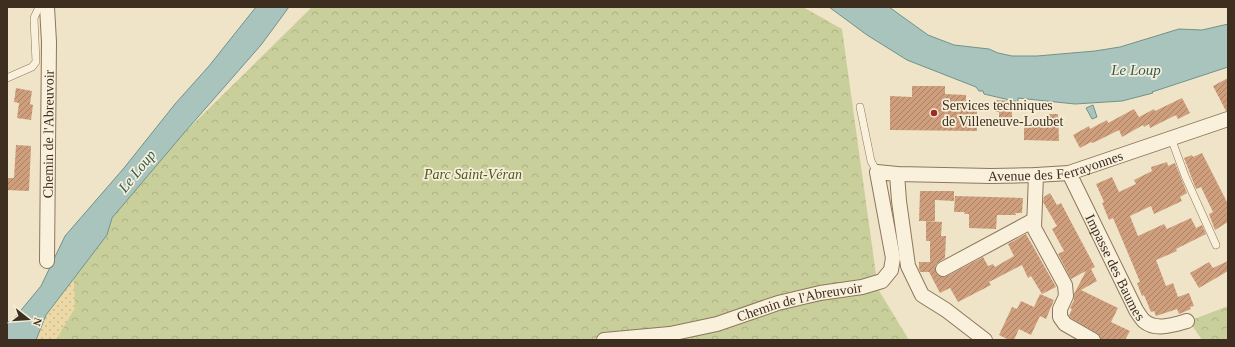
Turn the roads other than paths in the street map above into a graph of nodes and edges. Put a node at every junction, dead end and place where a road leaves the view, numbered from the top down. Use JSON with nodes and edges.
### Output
{"nodes":[{"id":1,"x":39,"y":7,"type":"edge"},
{"id":2,"x":47,"y":7,"type":"edge"},
{"id":3,"x":7,"y":78,"type":"edge"},
{"id":4,"x":860,"y":107,"type":"dead end"},
{"id":5,"x":1228,"y":119,"type":"edge"},
{"id":6,"x":1171,"y":138,"type":"junction"},
{"id":7,"x":877,"y":172,"type":"junction"},
{"id":8,"x":1070,"y":173,"type":"junction"},
{"id":9,"x":897,"y":174,"type":"junction"},
{"id":10,"x":1036,"y":175,"type":"junction"},
{"id":11,"x":1034,"y":220,"type":"junction"},
{"id":12,"x":1216,"y":245,"type":"dead end"},
{"id":13,"x":47,"y":261,"type":"dead end"},
{"id":14,"x":943,"y":269,"type":"dead end"},
{"id":15,"x":1187,"y":321,"type":"dead end"},
{"id":16,"x":604,"y":340,"type":"edge"},
{"id":17,"x":985,"y":340,"type":"edge"},
{"id":18,"x":1093,"y":340,"type":"edge"}],
"edges":[{"from":1,"to":3,"type":"lane"},
{"from":2,"to":13,"type":"street","name":"Chemin de l'Abreuvoir"},
{"from":4,"to":7,"type":"lane"},
{"from":5,"to":6,"type":"street","name":"Avenue des Ferrayonnes"},
{"from":6,"to":8,"type":"street","name":"Avenue des Ferrayonnes"},
{"from":6,"to":12,"type":"lane"},
{"from":7,"to":9,"type":"street","name":"Avenue des Ferrayonnes"},
{"from":7,"to":16,"type":"street","name":"Chemin de l'Abreuvoir"},
{"from":8,"to":10,"type":"street","name":"Avenue des Ferrayonnes"},
{"from":8,"to":15,"type":"street","name":"Impasse des Baumes"},
{"from":9,"to":10,"type":"street","name":"Avenue des Ferrayonnes"},
{"from":9,"to":17,"type":"street"},
{"from":10,"to":11,"type":"street"},
{"from":11,"to":14,"type":"street"},
{"from":11,"to":18,"type":"street"}]}
